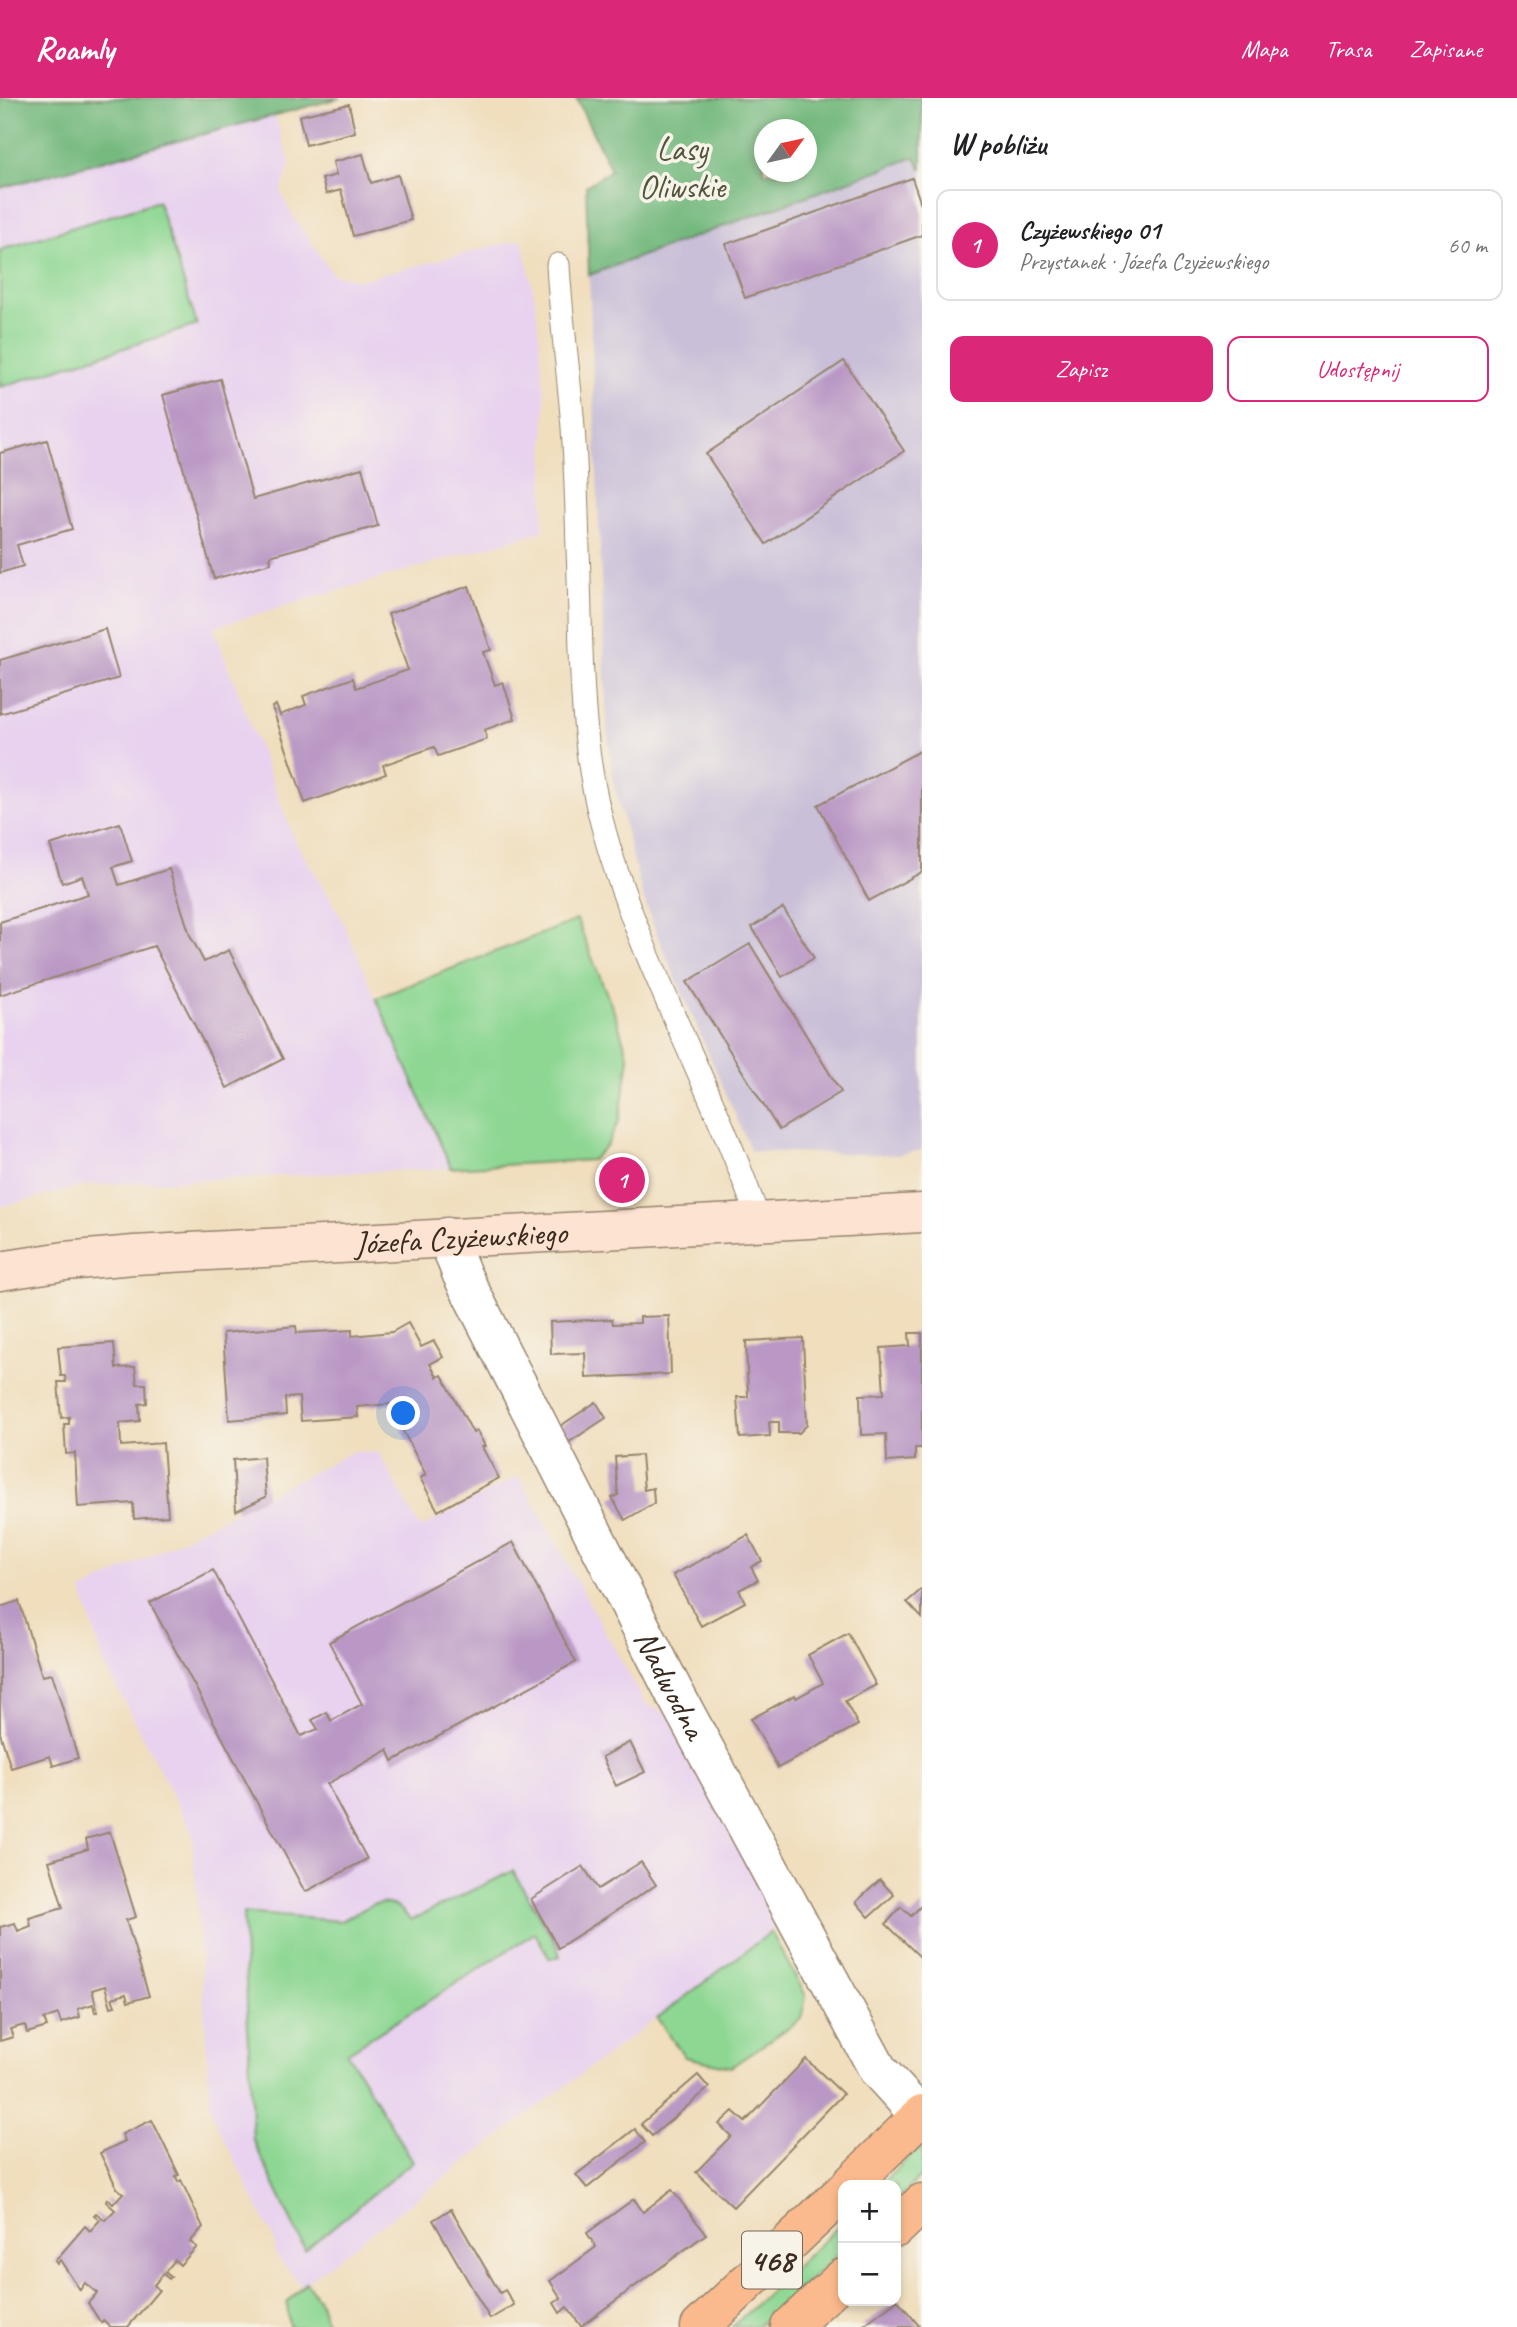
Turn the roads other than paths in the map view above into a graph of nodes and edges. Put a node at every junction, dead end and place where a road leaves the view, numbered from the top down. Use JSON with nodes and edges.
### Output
{"nodes":[{"id":1,"x":558,"y":265,"type":"dead end"},
{"id":2,"x":922,"y":1213,"type":"edge"},
{"id":3,"x":759,"y":1222,"type":"junction"},
{"id":4,"x":447,"y":1237,"type":"junction"},
{"id":5,"x":0,"y":1271,"type":"edge"},
{"id":6,"x":921,"y":2115,"type":"edge"},
{"id":7,"x":855,"y":2180,"type":"edge"},
{"id":8,"x":838,"y":2197,"type":"edge"},
{"id":9,"x":922,"y":2203,"type":"edge"},
{"id":10,"x":901,"y":2223,"type":"edge"},
{"id":11,"x":838,"y":2282,"type":"edge"},
{"id":12,"x":798,"y":2325,"type":"edge"},
{"id":13,"x":699,"y":2327,"type":"edge"}],
"edges":[{"from":1,"to":3,"type":"lane"},
{"from":2,"to":3,"type":"street","name":"Józefa Czyżewskiego"},
{"from":3,"to":4,"type":"street","name":"Józefa Czyżewskiego"},
{"from":4,"to":5,"type":"street","name":"Józefa Czyżewskiego"},
{"from":4,"to":6,"type":"street","name":"Nadwodna"},
{"from":6,"to":7,"type":"main road"},
{"from":8,"to":13,"type":"main road","number":"468"},
{"from":9,"to":10,"type":"main road"},
{"from":11,"to":12,"type":"main road","number":"468"}]}
